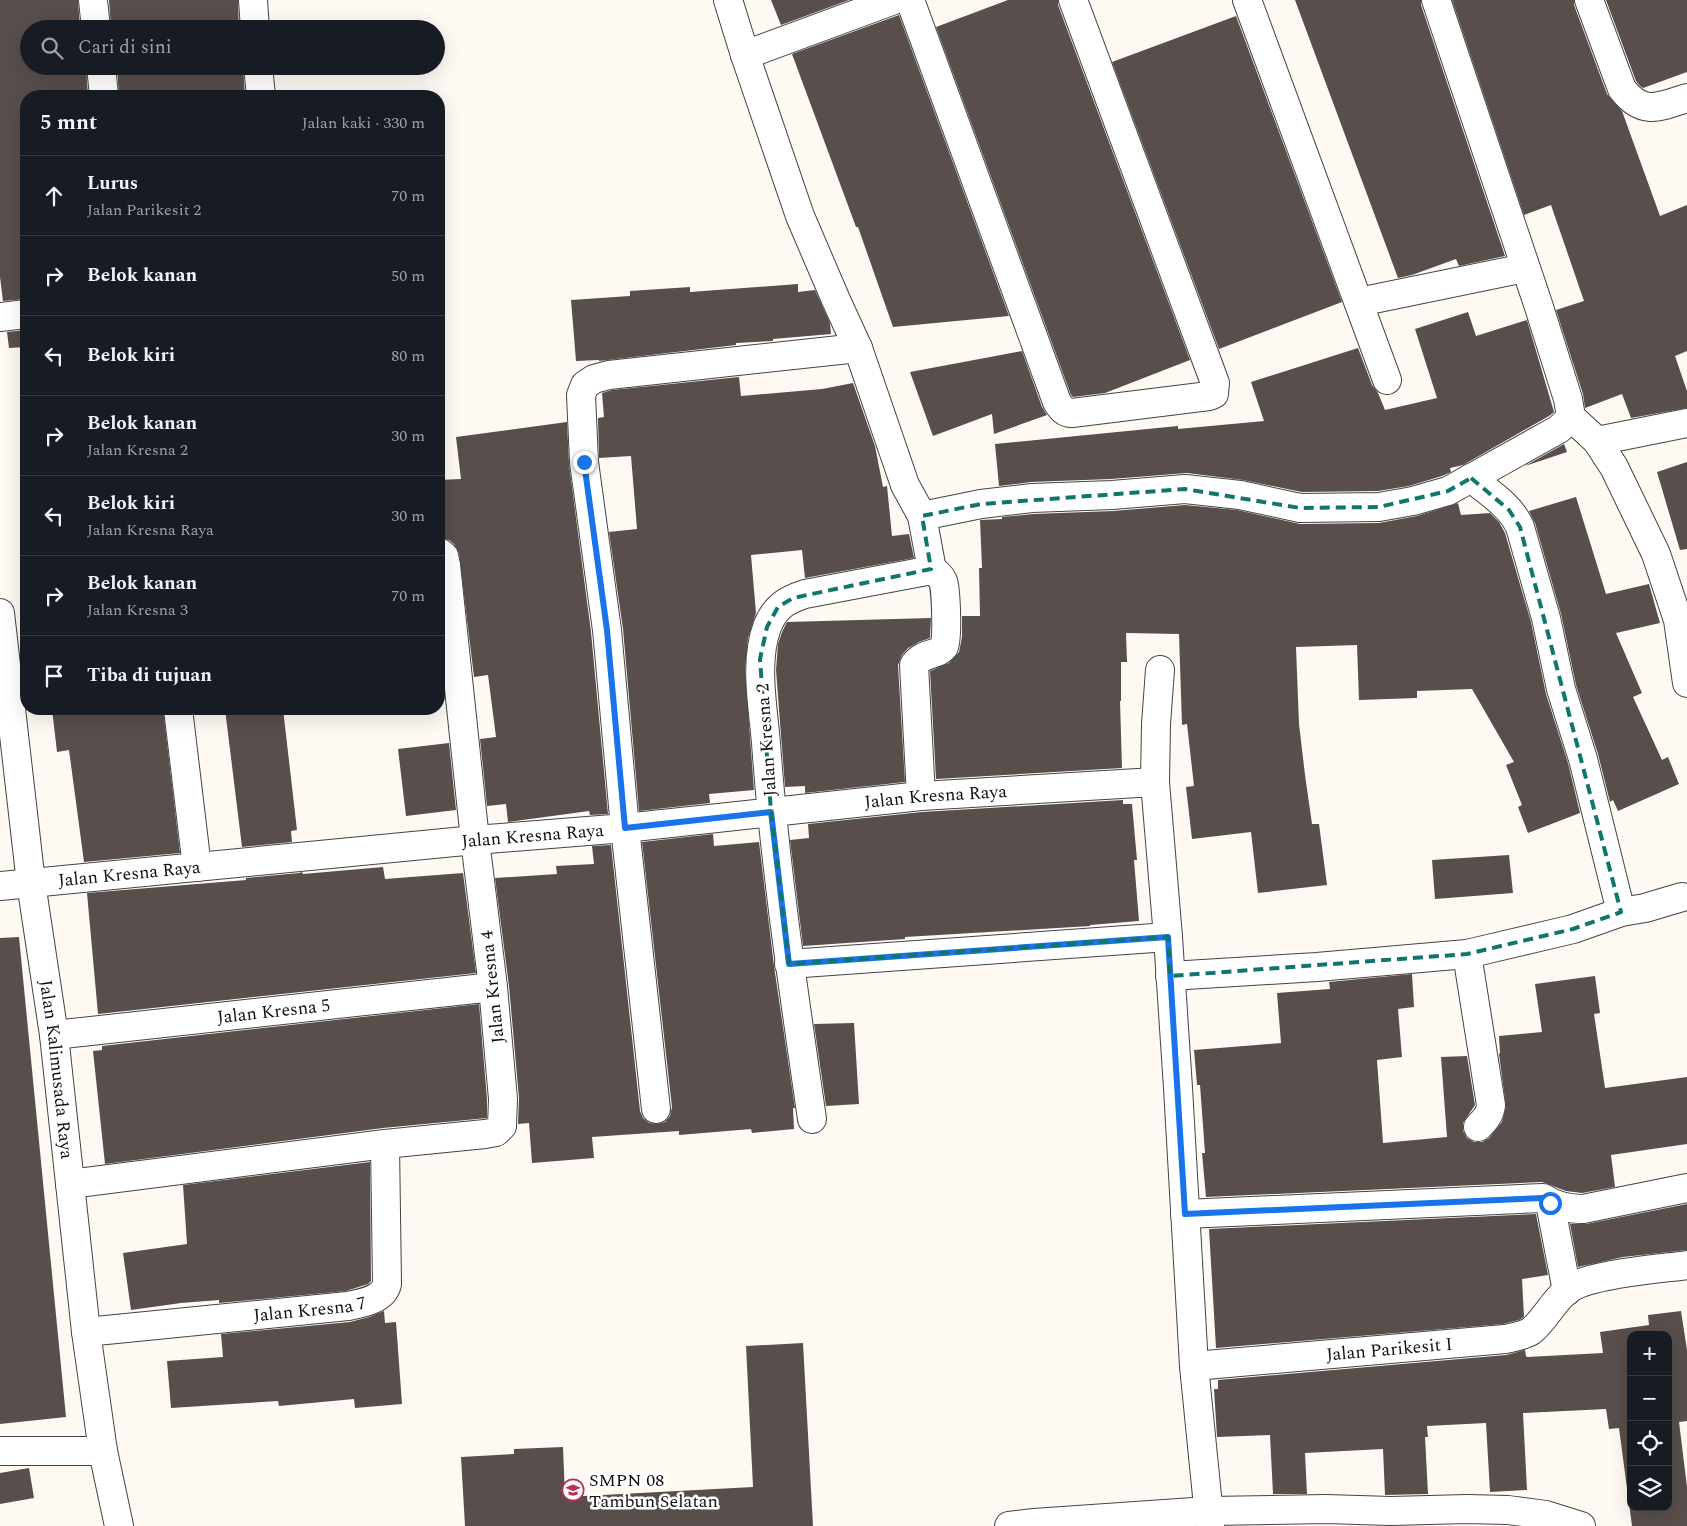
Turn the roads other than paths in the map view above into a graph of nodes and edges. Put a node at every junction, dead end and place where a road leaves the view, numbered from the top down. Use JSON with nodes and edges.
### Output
{"nodes":[{"id":1,"x":93,"y":0,"type":"edge"},
{"id":2,"x":253,"y":0,"type":"edge"},
{"id":3,"x":728,"y":0,"type":"edge"},
{"id":4,"x":894,"y":0,"type":"edge"},
{"id":5,"x":910,"y":0,"type":"edge"},
{"id":6,"x":1072,"y":0,"type":"edge"},
{"id":7,"x":1247,"y":0,"type":"edge"},
{"id":8,"x":1436,"y":0,"type":"edge"},
{"id":9,"x":1590,"y":0,"type":"edge"},
{"id":10,"x":95,"y":20,"type":"edge"},
{"id":11,"x":254,"y":20,"type":"edge"},
{"id":12,"x":745,"y":55,"type":"junction"},
{"id":13,"x":102,"y":75,"type":"edge"},
{"id":14,"x":259,"y":75,"type":"edge"},
{"id":15,"x":103,"y":90,"type":"edge"},
{"id":16,"x":260,"y":90,"type":"edge"},
{"id":17,"x":1687,"y":98,"type":"edge"},
{"id":18,"x":1525,"y":268,"type":"junction"},
{"id":19,"x":1359,"y":302,"type":"junction"},
{"id":20,"x":20,"y":315,"type":"edge"},
{"id":21,"x":0,"y":317,"type":"edge"},
{"id":22,"x":858,"y":348,"type":"junction"},
{"id":23,"x":1387,"y":380,"type":"dead end"},
{"id":24,"x":1571,"y":417,"type":"junction"},
{"id":25,"x":1687,"y":423,"type":"edge"},
{"id":26,"x":1598,"y":441,"type":"junction"},
{"id":27,"x":1471,"y":478,"type":"junction"},
{"id":28,"x":922,"y":516,"type":"junction"},
{"id":29,"x":445,"y":560,"type":"edge"},
{"id":30,"x":932,"y":570,"type":"junction"},
{"id":31,"x":0,"y":613,"type":"edge"},
{"id":32,"x":1160,"y":670,"type":"dead end"},
{"id":33,"x":1687,"y":684,"type":"edge"},
{"id":34,"x":179,"y":715,"type":"edge"},
{"id":35,"x":1155,"y":782,"type":"junction"},
{"id":36,"x":921,"y":796,"type":"junction"},
{"id":37,"x":771,"y":812,"type":"junction"},
{"id":38,"x":625,"y":828,"type":"junction"},
{"id":39,"x":475,"y":840,"type":"junction"},
{"id":40,"x":197,"y":867,"type":"junction"},
{"id":41,"x":31,"y":883,"type":"junction"},
{"id":42,"x":0,"y":886,"type":"edge"},
{"id":43,"x":1682,"y":897,"type":"dead end"},
{"id":44,"x":1621,"y":912,"type":"junction"},
{"id":45,"x":1168,"y":937,"type":"junction"},
{"id":46,"x":1467,"y":954,"type":"junction"},
{"id":47,"x":789,"y":964,"type":"junction"},
{"id":48,"x":1170,"y":976,"type":"junction"},
{"id":49,"x":493,"y":987,"type":"junction"},
{"id":50,"x":54,"y":1035,"type":"junction"},
{"id":51,"x":656,"y":1110,"type":"dead end"},
{"id":52,"x":812,"y":1119,"type":"dead end"},
{"id":53,"x":1478,"y":1127,"type":"dead end"},
{"id":54,"x":385,"y":1144,"type":"junction"},
{"id":55,"x":70,"y":1184,"type":"junction"},
{"id":56,"x":1687,"y":1188,"type":"edge"},
{"id":57,"x":1550,"y":1203,"type":"junction"},
{"id":58,"x":1185,"y":1214,"type":"junction"},
{"id":59,"x":1687,"y":1265,"type":"edge"},
{"id":60,"x":1567,"y":1291,"type":"junction"},
{"id":61,"x":86,"y":1332,"type":"junction"},
{"id":62,"x":1194,"y":1366,"type":"junction"},
{"id":63,"x":0,"y":1451,"type":"edge"},
{"id":64,"x":102,"y":1451,"type":"junction"},
{"id":65,"x":1209,"y":1518,"type":"edge"},
{"id":66,"x":1026,"y":1525,"type":"edge"},
{"id":67,"x":119,"y":1526,"type":"edge"},
{"id":68,"x":1581,"y":1526,"type":"edge"}],
"edges":[{"from":1,"to":10,"type":"street"},
{"from":2,"to":11,"type":"street"},
{"from":3,"to":12,"type":"street"},
{"from":4,"to":12,"type":"street"},
{"from":5,"to":6,"type":"street"},
{"from":7,"to":19,"type":"street"},
{"from":8,"to":18,"type":"street"},
{"from":9,"to":17,"type":"street"},
{"from":12,"to":22,"type":"street"},
{"from":13,"to":15,"type":"street"},
{"from":14,"to":16,"type":"street"},
{"from":18,"to":19,"type":"street"},
{"from":18,"to":24,"type":"street"},
{"from":19,"to":23,"type":"street"},
{"from":20,"to":21,"type":"street"},
{"from":22,"to":28,"type":"street"},
{"from":22,"to":38,"type":"street"},
{"from":24,"to":26,"type":"street"},
{"from":24,"to":27,"type":"street"},
{"from":25,"to":26,"type":"street"},
{"from":26,"to":33,"type":"street"},
{"from":27,"to":28,"type":"street"},
{"from":27,"to":44,"type":"street"},
{"from":28,"to":30,"type":"street"},
{"from":29,"to":39,"type":"street","name":"Jalan Kresna 4"},
{"from":30,"to":36,"type":"street"},
{"from":30,"to":37,"type":"street","name":"Jalan Kresna 2"},
{"from":31,"to":41,"type":"street","name":"Jalan Kalimusada Raya"},
{"from":32,"to":35,"type":"street"},
{"from":34,"to":40,"type":"street"},
{"from":35,"to":36,"type":"street","name":"Jalan Kresna Raya"},
{"from":35,"to":45,"type":"street"},
{"from":36,"to":37,"type":"street","name":"Jalan Kresna Raya"},
{"from":37,"to":38,"type":"street","name":"Jalan Kresna Raya"},
{"from":37,"to":47,"type":"street","name":"Jalan Kresna 2"},
{"from":38,"to":39,"type":"street","name":"Jalan Kresna Raya"},
{"from":38,"to":51,"type":"street"},
{"from":39,"to":40,"type":"street","name":"Jalan Kresna Raya"},
{"from":39,"to":49,"type":"street","name":"Jalan Kresna 4"},
{"from":40,"to":41,"type":"street","name":"Jalan Kresna Raya"},
{"from":41,"to":42,"type":"street","name":"Jalan Kresna Raya"},
{"from":41,"to":50,"type":"street","name":"Jalan Kalimusada Raya"},
{"from":43,"to":44,"type":"street"},
{"from":44,"to":46,"type":"street"},
{"from":45,"to":47,"type":"street"},
{"from":45,"to":48,"type":"street"},
{"from":46,"to":48,"type":"street"},
{"from":46,"to":53,"type":"street"},
{"from":47,"to":52,"type":"street","name":"Jalan Kresna 2"},
{"from":48,"to":58,"type":"street"},
{"from":49,"to":50,"type":"street","name":"Jalan Kresna 5"},
{"from":49,"to":54,"type":"street","name":"Jalan Kresna 4"},
{"from":50,"to":55,"type":"street","name":"Jalan Kalimusada Raya"},
{"from":54,"to":55,"type":"street"},
{"from":54,"to":61,"type":"street","name":"Jalan Kresna 7"},
{"from":55,"to":61,"type":"street","name":"Jalan Kalimusada Raya"},
{"from":56,"to":57,"type":"street"},
{"from":57,"to":58,"type":"street"},
{"from":57,"to":60,"type":"street"},
{"from":58,"to":62,"type":"street"},
{"from":59,"to":60,"type":"street"},
{"from":60,"to":62,"type":"street","name":"Jalan Parikesit I"},
{"from":61,"to":64,"type":"street","name":"Jalan Kalimusada Raya"},
{"from":62,"to":65,"type":"street"},
{"from":63,"to":64,"type":"street"},
{"from":64,"to":67,"type":"street","name":"Jalan Kalimusada Raya"},
{"from":65,"to":66,"type":"street"},
{"from":65,"to":68,"type":"street"}]}
